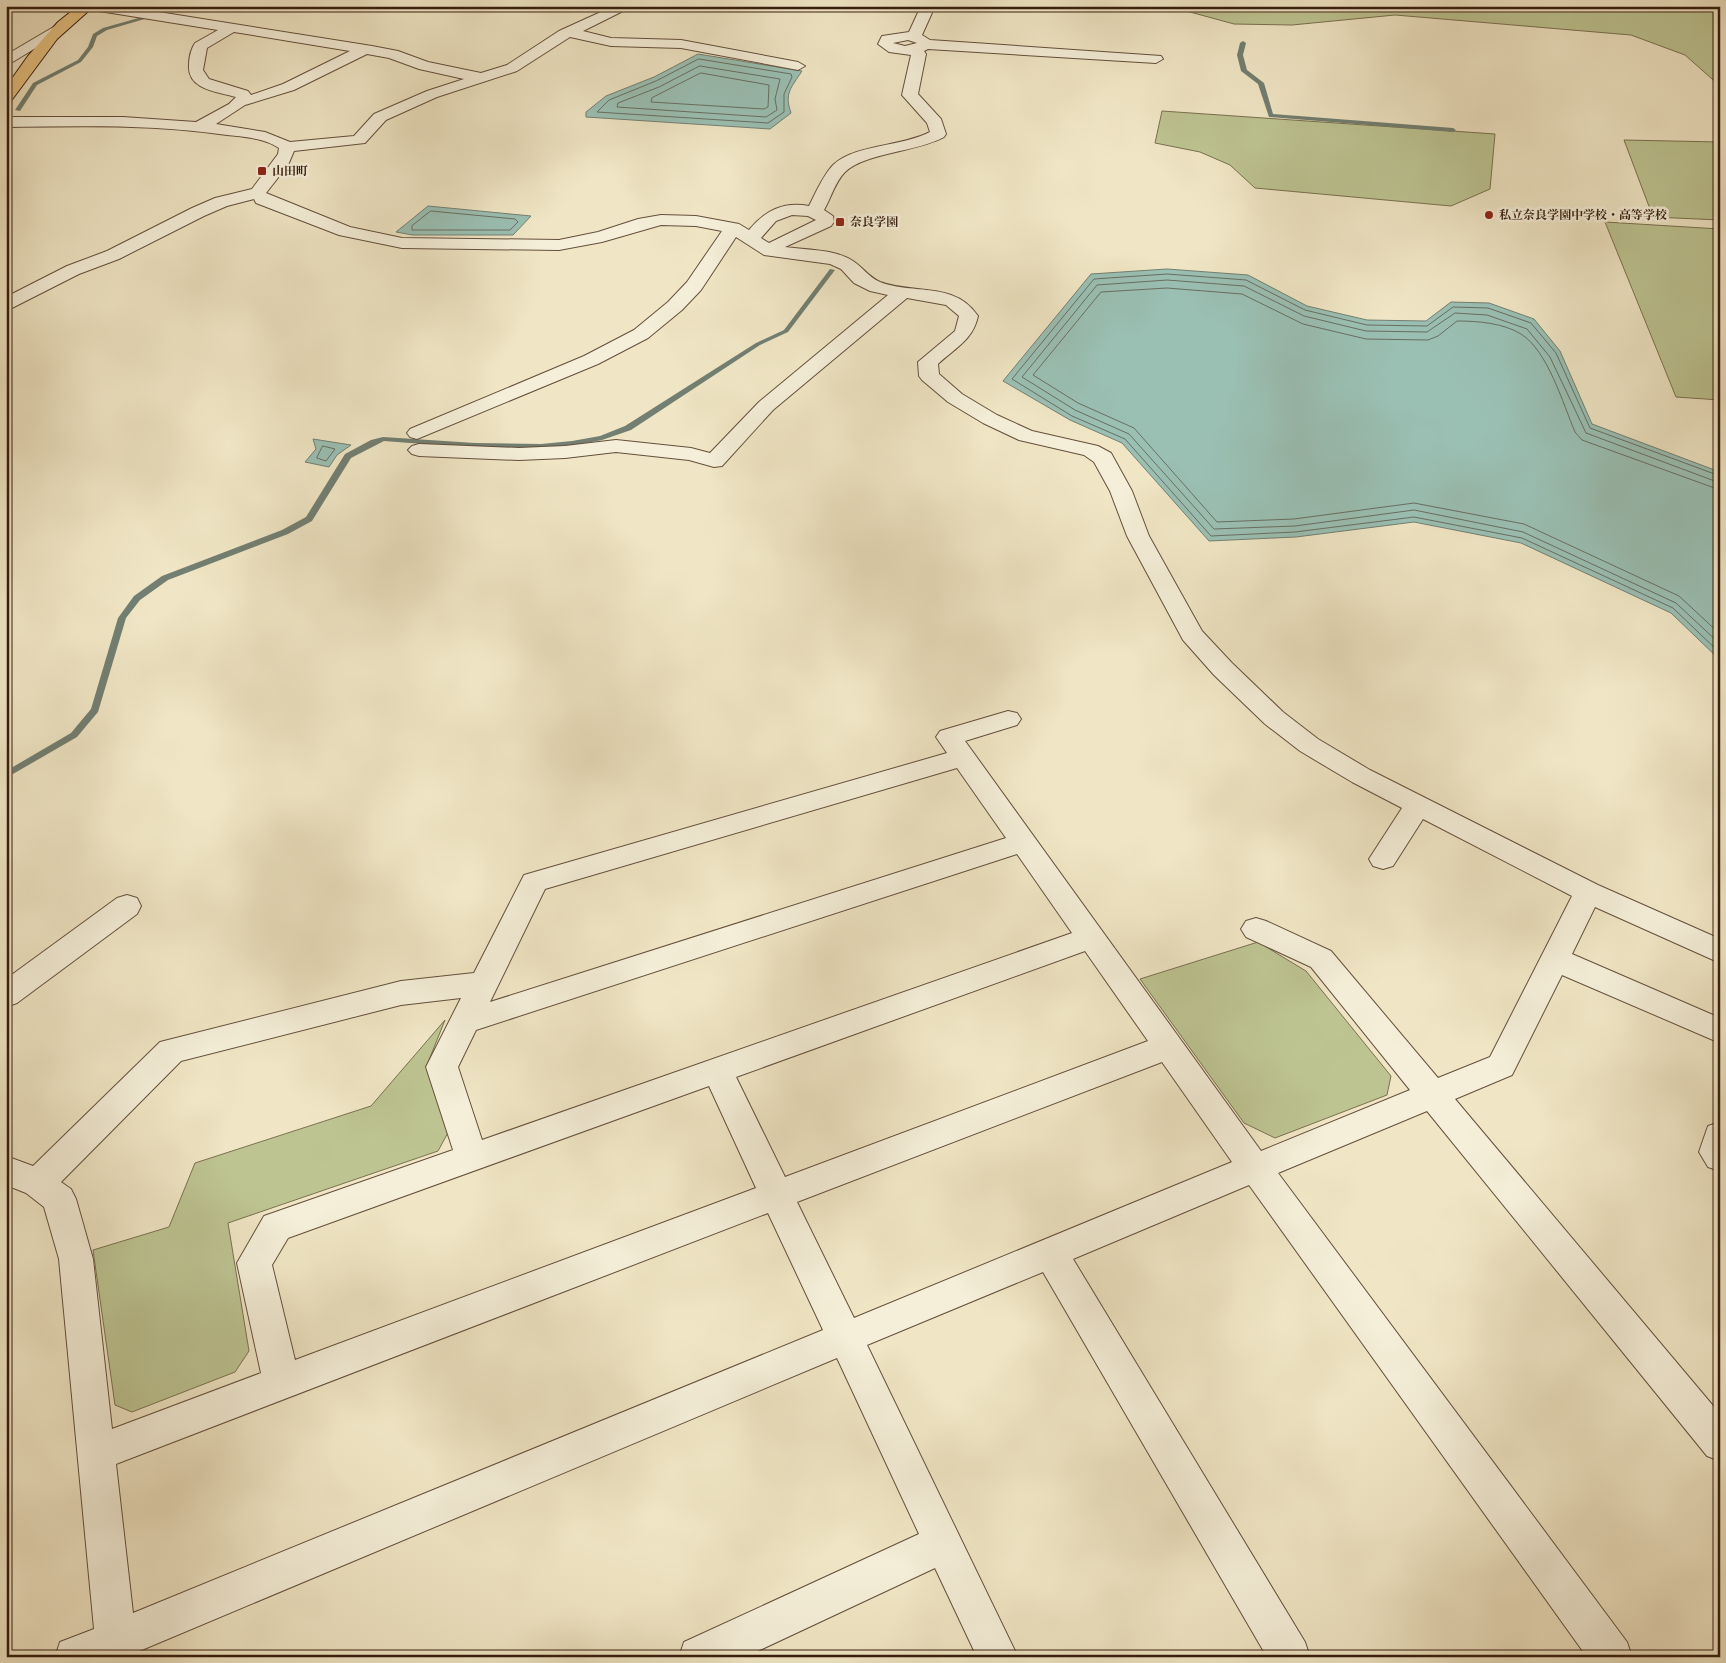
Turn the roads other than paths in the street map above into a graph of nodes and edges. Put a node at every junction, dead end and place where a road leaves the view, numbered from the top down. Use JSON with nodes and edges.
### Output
{"nodes":[{"id":1,"x":87,"y":6,"type":"edge"},
{"id":2,"x":93,"y":6,"type":"edge"},
{"id":3,"x":626,"y":6,"type":"edge"},
{"id":4,"x":928,"y":6,"type":"edge"},
{"id":5,"x":62,"y":26,"type":"junction"},
{"id":6,"x":233,"y":27,"type":"junction"},
{"id":7,"x":568,"y":32,"type":"junction"},
{"id":8,"x":917,"y":44,"type":"junction"},
{"id":9,"x":365,"y":49,"type":"junction"},
{"id":10,"x":1156,"y":59,"type":"dead end"},
{"id":11,"x":6,"y":62,"type":"edge"},
{"id":12,"x":798,"y":66,"type":"dead end"},
{"id":13,"x":482,"y":78,"type":"junction"},
{"id":14,"x":6,"y":98,"type":"edge"},
{"id":15,"x":243,"y":101,"type":"junction"},
{"id":16,"x":6,"y":122,"type":"edge"},
{"id":17,"x":200,"y":126,"type":"junction"},
{"id":18,"x":287,"y":147,"type":"junction"},
{"id":19,"x":258,"y":193,"type":"junction"},
{"id":20,"x":815,"y":211,"type":"junction"},
{"id":21,"x":733,"y":228,"type":"junction"},
{"id":22,"x":751,"y":238,"type":"junction"},
{"id":23,"x":770,"y":250,"type":"junction"},
{"id":24,"x":904,"y":291,"type":"junction"},
{"id":25,"x":6,"y":305,"type":"edge"},
{"id":26,"x":766,"y":406,"type":"junction"},
{"id":27,"x":699,"y":445,"type":"dead end"},
{"id":28,"x":1008,"y":719,"type":"dead end"},
{"id":29,"x":963,"y":757,"type":"junction"},
{"id":30,"x":1418,"y":805,"type":"junction"},
{"id":31,"x":1024,"y":842,"type":"junction"},
{"id":32,"x":1383,"y":859,"type":"dead end"},
{"id":33,"x":1588,"y":892,"type":"junction"},
{"id":34,"x":127,"y":906,"type":"dead end"},
{"id":35,"x":1256,"y":928,"type":"dead end"},
{"id":36,"x":1092,"y":937,"type":"junction"},
{"id":37,"x":1720,"y":952,"type":"edge"},
{"id":38,"x":1555,"y":959,"type":"junction"},
{"id":39,"x":483,"y":984,"type":"junction"},
{"id":40,"x":6,"y":995,"type":"edge"},
{"id":41,"x":464,"y":1022,"type":"junction"},
{"id":42,"x":1720,"y":1032,"type":"edge"},
{"id":43,"x":1170,"y":1046,"type":"junction"},
{"id":44,"x":717,"y":1070,"type":"junction"},
{"id":45,"x":1432,"y":1094,"type":"junction"},
{"id":46,"x":1720,"y":1136,"type":"edge"},
{"id":47,"x":472,"y":1157,"type":"junction"},
{"id":48,"x":1720,"y":1157,"type":"edge"},
{"id":49,"x":1256,"y":1168,"type":"junction"},
{"id":50,"x":22,"y":1176,"type":"edge"},
{"id":51,"x":777,"y":1196,"type":"junction"},
{"id":52,"x":1050,"y":1253,"type":"junction"},
{"id":53,"x":845,"y":1338,"type":"junction"},
{"id":54,"x":282,"y":1383,"type":"junction"},
{"id":55,"x":1720,"y":1443,"type":"edge"},
{"id":56,"x":96,"y":1454,"type":"junction"},
{"id":57,"x":944,"y":1543,"type":"junction"},
{"id":58,"x":116,"y":1648,"type":"edge"},
{"id":59,"x":700,"y":1656,"type":"edge"},
{"id":60,"x":75,"y":1657,"type":"edge"},
{"id":61,"x":998,"y":1657,"type":"edge"},
{"id":62,"x":1290,"y":1657,"type":"edge"},
{"id":63,"x":1612,"y":1657,"type":"edge"}],
"edges":[{"from":1,"to":5,"type":"main road"},
{"from":2,"to":6,"type":"street"},
{"from":3,"to":7,"type":"street"},
{"from":4,"to":8,"type":"street"},
{"from":5,"to":11,"type":"street"},
{"from":5,"to":14,"type":"main road"},
{"from":6,"to":9,"type":"street"},
{"from":6,"to":15,"type":"street"},
{"from":7,"to":12,"type":"street"},
{"from":7,"to":13,"type":"street"},
{"from":8,"to":10,"type":"street"},
{"from":8,"to":20,"type":"street"},
{"from":9,"to":13,"type":"street"},
{"from":9,"to":15,"type":"street"},
{"from":13,"to":18,"type":"street"},
{"from":15,"to":17,"type":"street"},
{"from":16,"to":17,"type":"street"},
{"from":17,"to":18,"type":"street"},
{"from":18,"to":19,"type":"street"},
{"from":19,"to":21,"type":"street"},
{"from":19,"to":25,"type":"street"},
{"from":20,"to":22,"type":"street"},
{"from":20,"to":23,"type":"street"},
{"from":21,"to":22,"type":"street"},
{"from":21,"to":26,"type":"street"},
{"from":22,"to":23,"type":"street"},
{"from":23,"to":24,"type":"street"},
{"from":24,"to":26,"type":"street"},
{"from":24,"to":30,"type":"street"},
{"from":26,"to":27,"type":"street"},
{"from":28,"to":29,"type":"street"},
{"from":29,"to":31,"type":"street"},
{"from":29,"to":39,"type":"street"},
{"from":30,"to":32,"type":"street"},
{"from":30,"to":33,"type":"street"},
{"from":31,"to":36,"type":"street"},
{"from":31,"to":41,"type":"street"},
{"from":33,"to":37,"type":"street"},
{"from":33,"to":38,"type":"street"},
{"from":34,"to":40,"type":"street"},
{"from":35,"to":45,"type":"street"},
{"from":36,"to":43,"type":"street"},
{"from":36,"to":44,"type":"street"},
{"from":38,"to":42,"type":"street"},
{"from":38,"to":45,"type":"street"},
{"from":39,"to":41,"type":"street"},
{"from":39,"to":50,"type":"street"},
{"from":41,"to":47,"type":"street"},
{"from":43,"to":49,"type":"street"},
{"from":43,"to":51,"type":"street"},
{"from":44,"to":47,"type":"street"},
{"from":44,"to":51,"type":"street"},
{"from":45,"to":49,"type":"street"},
{"from":45,"to":55,"type":"street"},
{"from":46,"to":48,"type":"street"},
{"from":47,"to":54,"type":"street"},
{"from":49,"to":52,"type":"street"},
{"from":49,"to":63,"type":"street"},
{"from":50,"to":56,"type":"street"},
{"from":51,"to":53,"type":"street"},
{"from":51,"to":54,"type":"street"},
{"from":52,"to":53,"type":"street"},
{"from":52,"to":62,"type":"street"},
{"from":53,"to":57,"type":"street"},
{"from":53,"to":58,"type":"street"},
{"from":54,"to":56,"type":"street"},
{"from":56,"to":58,"type":"street"},
{"from":57,"to":59,"type":"street"},
{"from":57,"to":61,"type":"street"},
{"from":58,"to":60,"type":"street"}]}
